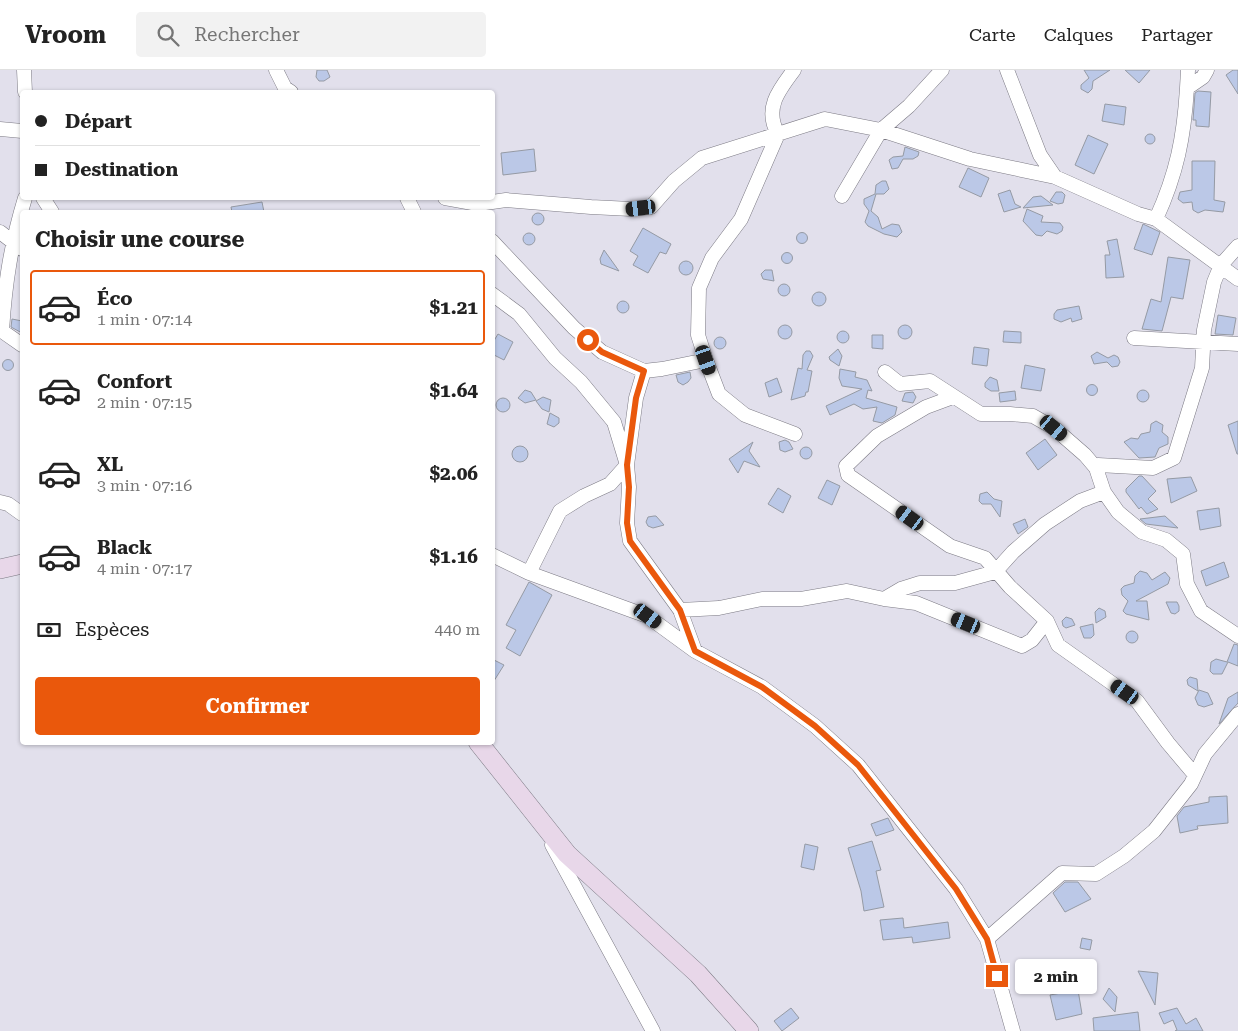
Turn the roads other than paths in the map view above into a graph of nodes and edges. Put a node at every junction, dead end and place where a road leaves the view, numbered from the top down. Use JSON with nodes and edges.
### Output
{"nodes":[{"id":1,"x":24,"y":70,"type":"edge"},
{"id":2,"x":276,"y":70,"type":"edge"},
{"id":3,"x":794,"y":70,"type":"edge"},
{"id":4,"x":942,"y":70,"type":"edge"},
{"id":5,"x":1008,"y":70,"type":"edge"},
{"id":6,"x":1188,"y":70,"type":"edge"},
{"id":7,"x":1206,"y":70,"type":"edge"},
{"id":8,"x":1187,"y":88,"type":"junction"},
{"id":9,"x":25,"y":90,"type":"edge"},
{"id":10,"x":288,"y":90,"type":"edge"},
{"id":11,"x":0,"y":129,"type":"edge"},
{"id":12,"x":881,"y":130,"type":"junction"},
{"id":13,"x":20,"y":131,"type":"edge"},
{"id":14,"x":778,"y":134,"type":"junction"},
{"id":15,"x":1055,"y":177,"type":"junction"},
{"id":16,"x":842,"y":196,"type":"dead end"},
{"id":17,"x":452,"y":200,"type":"edge"},
{"id":18,"x":479,"y":208,"type":"edge"},
{"id":19,"x":20,"y":214,"type":"edge"},
{"id":20,"x":1156,"y":219,"type":"junction"},
{"id":21,"x":0,"y":232,"type":"edge"},
{"id":22,"x":12,"y":240,"type":"junction"},
{"id":23,"x":495,"y":244,"type":"edge"},
{"id":24,"x":1238,"y":246,"type":"edge"},
{"id":25,"x":20,"y":248,"type":"edge"},
{"id":26,"x":1221,"y":265,"type":"junction"},
{"id":27,"x":1238,"y":279,"type":"edge"},
{"id":28,"x":495,"y":296,"type":"edge"},
{"id":29,"x":1,"y":330,"type":"edge"},
{"id":30,"x":1134,"y":338,"type":"dead end"},
{"id":31,"x":1203,"y":341,"type":"junction"},
{"id":32,"x":20,"y":344,"type":"edge"},
{"id":33,"x":1237,"y":346,"type":"edge"},
{"id":34,"x":706,"y":360,"type":"junction"},
{"id":35,"x":644,"y":371,"type":"junction"},
{"id":36,"x":885,"y":372,"type":"dead end"},
{"id":37,"x":953,"y":397,"type":"junction"},
{"id":38,"x":795,"y":434,"type":"dead end"},
{"id":39,"x":627,"y":465,"type":"junction"},
{"id":40,"x":1096,"y":468,"type":"junction"},
{"id":41,"x":1104,"y":492,"type":"junction"},
{"id":42,"x":0,"y":502,"type":"edge"},
{"id":43,"x":20,"y":513,"type":"edge"},
{"id":44,"x":495,"y":556,"type":"edge"},
{"id":45,"x":20,"y":564,"type":"edge"},
{"id":46,"x":0,"y":569,"type":"edge"},
{"id":47,"x":995,"y":572,"type":"junction"},
{"id":48,"x":528,"y":573,"type":"junction"},
{"id":49,"x":884,"y":599,"type":"junction"},
{"id":50,"x":680,"y":610,"type":"junction"},
{"id":51,"x":1047,"y":621,"type":"junction"},
{"id":52,"x":1238,"y":636,"type":"edge"},
{"id":53,"x":695,"y":651,"type":"junction"},
{"id":54,"x":1238,"y":714,"type":"edge"},
{"id":55,"x":480,"y":745,"type":"edge"},
{"id":56,"x":1195,"y":775,"type":"junction"},
{"id":57,"x":539,"y":822,"type":"junction"},
{"id":58,"x":987,"y":939,"type":"junction"},
{"id":59,"x":653,"y":1031,"type":"edge"},
{"id":60,"x":749,"y":1031,"type":"edge"},
{"id":61,"x":1013,"y":1031,"type":"edge"}],
"edges":[{"from":1,"to":9,"type":"street"},
{"from":2,"to":10,"type":"street"},
{"from":3,"to":14,"type":"street"},
{"from":4,"to":12,"type":"street"},
{"from":5,"to":15,"type":"street"},
{"from":6,"to":8,"type":"street"},
{"from":7,"to":8,"type":"street"},
{"from":8,"to":20,"type":"street"},
{"from":11,"to":13,"type":"street"},
{"from":12,"to":14,"type":"street"},
{"from":12,"to":15,"type":"street"},
{"from":12,"to":16,"type":"street"},
{"from":14,"to":18,"type":"street"},
{"from":14,"to":34,"type":"street"},
{"from":15,"to":20,"type":"street"},
{"from":17,"to":18,"type":"street"},
{"from":19,"to":22,"type":"street"},
{"from":20,"to":26,"type":"street"},
{"from":21,"to":22,"type":"street"},
{"from":22,"to":25,"type":"street"},
{"from":22,"to":29,"type":"street"},
{"from":23,"to":35,"type":"street"},
{"from":24,"to":26,"type":"street"},
{"from":26,"to":27,"type":"street"},
{"from":26,"to":31,"type":"street"},
{"from":28,"to":39,"type":"street"},
{"from":29,"to":32,"type":"street"},
{"from":30,"to":31,"type":"street"},
{"from":31,"to":33,"type":"street"},
{"from":31,"to":40,"type":"street"},
{"from":34,"to":35,"type":"street"},
{"from":34,"to":38,"type":"street"},
{"from":35,"to":39,"type":"street"},
{"from":36,"to":37,"type":"street"},
{"from":37,"to":40,"type":"street"},
{"from":37,"to":47,"type":"street"},
{"from":39,"to":48,"type":"street"},
{"from":39,"to":50,"type":"street"},
{"from":40,"to":41,"type":"street"},
{"from":41,"to":47,"type":"street"},
{"from":41,"to":52,"type":"street"},
{"from":42,"to":43,"type":"street"},
{"from":44,"to":48,"type":"street"},
{"from":45,"to":46,"type":"street"},
{"from":47,"to":49,"type":"street"},
{"from":47,"to":51,"type":"street"},
{"from":48,"to":53,"type":"street"},
{"from":49,"to":50,"type":"street"},
{"from":49,"to":51,"type":"street"},
{"from":50,"to":53,"type":"street"},
{"from":51,"to":56,"type":"street"},
{"from":53,"to":58,"type":"street"},
{"from":54,"to":56,"type":"street"},
{"from":55,"to":57,"type":"street"},
{"from":56,"to":58,"type":"street"},
{"from":57,"to":59,"type":"street"},
{"from":57,"to":60,"type":"street"},
{"from":58,"to":61,"type":"street"}]}
